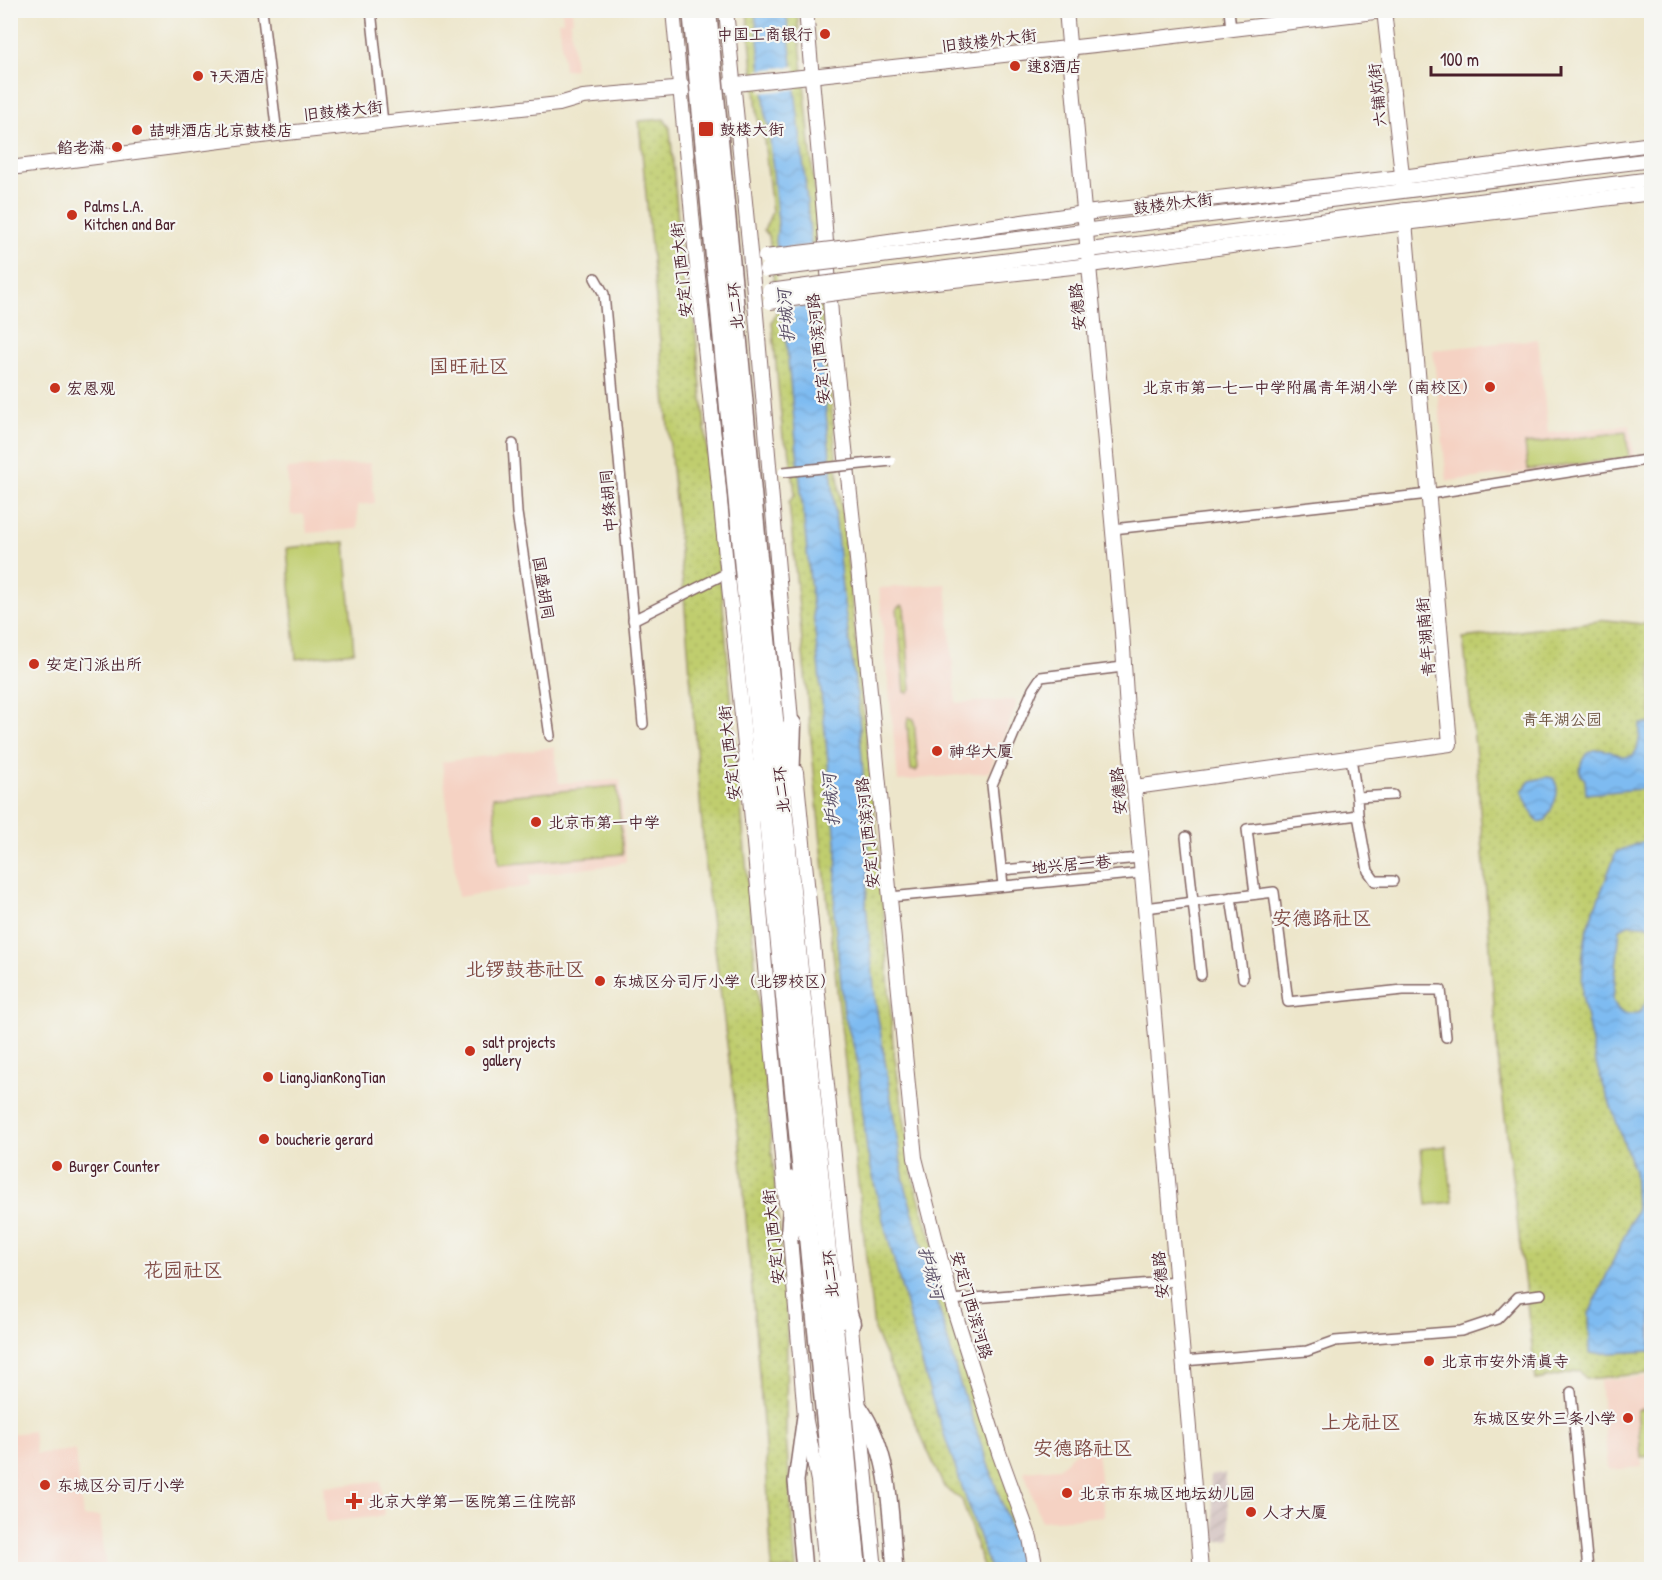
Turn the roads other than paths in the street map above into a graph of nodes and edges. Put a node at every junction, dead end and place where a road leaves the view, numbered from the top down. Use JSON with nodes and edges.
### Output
{"nodes":[{"id":1,"x":261,"y":10,"type":"edge"},
{"id":2,"x":371,"y":10,"type":"edge"},
{"id":3,"x":673,"y":10,"type":"edge"},
{"id":4,"x":692,"y":10,"type":"edge"},
{"id":5,"x":707,"y":10,"type":"edge"},
{"id":6,"x":726,"y":10,"type":"edge"},
{"id":7,"x":806,"y":10,"type":"edge"},
{"id":8,"x":1066,"y":10,"type":"edge"},
{"id":9,"x":1229,"y":10,"type":"edge"},
{"id":10,"x":1391,"y":10,"type":"edge"},
{"id":11,"x":1384,"y":11,"type":"edge"},
{"id":12,"x":1231,"y":29,"type":"junction"},
{"id":13,"x":728,"y":33,"type":"junction"},
{"id":14,"x":676,"y":38,"type":"junction"},
{"id":15,"x":1071,"y":47,"type":"junction"},
{"id":16,"x":813,"y":76,"type":"junction"},
{"id":17,"x":734,"y":84,"type":"junction"},
{"id":18,"x":680,"y":88,"type":"junction"},
{"id":19,"x":383,"y":123,"type":"junction"},
{"id":20,"x":277,"y":134,"type":"junction"},
{"id":21,"x":1652,"y":144,"type":"edge"},
{"id":22,"x":1652,"y":160,"type":"edge"},
{"id":23,"x":10,"y":168,"type":"edge"},
{"id":24,"x":1402,"y":177,"type":"junction"},
{"id":25,"x":1652,"y":179,"type":"edge"},
{"id":26,"x":1404,"y":192,"type":"junction"},
{"id":27,"x":1652,"y":193,"type":"edge"},
{"id":28,"x":1085,"y":213,"type":"junction"},
{"id":29,"x":1405,"y":216,"type":"junction"},
{"id":30,"x":1086,"y":230,"type":"junction"},
{"id":31,"x":749,"y":242,"type":"junction"},
{"id":32,"x":695,"y":247,"type":"junction"},
{"id":33,"x":1088,"y":249,"type":"junction"},
{"id":34,"x":841,"y":255,"type":"junction"},
{"id":35,"x":759,"y":264,"type":"junction"},
{"id":36,"x":1090,"y":265,"type":"junction"},
{"id":37,"x":697,"y":270,"type":"junction"},
{"id":38,"x":595,"y":278,"type":"dead end"},
{"id":39,"x":845,"y":286,"type":"junction"},
{"id":40,"x":755,"y":298,"type":"junction"},
{"id":41,"x":701,"y":303,"type":"junction"},
{"id":42,"x":757,"y":327,"type":"junction"},
{"id":43,"x":704,"y":332,"type":"junction"},
{"id":44,"x":513,"y":444,"type":"dead end"},
{"id":45,"x":1652,"y":459,"type":"edge"},
{"id":46,"x":891,"y":461,"type":"dead end"},
{"id":47,"x":776,"y":473,"type":"junction"},
{"id":48,"x":1429,"y":494,"type":"junction"},
{"id":49,"x":1113,"y":528,"type":"junction"},
{"id":50,"x":727,"y":573,"type":"junction"},
{"id":51,"x":633,"y":620,"type":"junction"},
{"id":52,"x":1123,"y":667,"type":"junction"},
{"id":53,"x":644,"y":724,"type":"dead end"},
{"id":54,"x":792,"y":724,"type":"junction"},
{"id":55,"x":550,"y":736,"type":"dead end"},
{"id":56,"x":1350,"y":758,"type":"junction"},
{"id":57,"x":747,"y":767,"type":"junction"},
{"id":58,"x":1135,"y":787,"type":"junction"},
{"id":59,"x":1393,"y":795,"type":"dead end"},
{"id":60,"x":1357,"y":797,"type":"junction"},
{"id":61,"x":1358,"y":815,"type":"junction"},
{"id":62,"x":1186,"y":837,"type":"dead end"},
{"id":63,"x":1140,"y":858,"type":"junction"},
{"id":64,"x":780,"y":861,"type":"junction"},
{"id":65,"x":1002,"y":870,"type":"junction"},
{"id":66,"x":1142,"y":873,"type":"junction"},
{"id":67,"x":1393,"y":880,"type":"dead end"},
{"id":68,"x":1003,"y":885,"type":"junction"},
{"id":69,"x":1255,"y":894,"type":"junction"},
{"id":70,"x":890,"y":897,"type":"junction"},
{"id":71,"x":1231,"y":897,"type":"junction"},
{"id":72,"x":1192,"y":902,"type":"junction"},
{"id":73,"x":1146,"y":908,"type":"junction"},
{"id":74,"x":1201,"y":975,"type":"dead end"},
{"id":75,"x":1243,"y":978,"type":"dead end"},
{"id":76,"x":1446,"y":1037,"type":"dead end"},
{"id":77,"x":798,"y":1136,"type":"junction"},
{"id":78,"x":790,"y":1234,"type":"junction"},
{"id":79,"x":827,"y":1251,"type":"junction"},
{"id":80,"x":1177,"y":1281,"type":"junction"},
{"id":81,"x":1541,"y":1294,"type":"dead end"},
{"id":82,"x":951,"y":1300,"type":"junction"},
{"id":83,"x":851,"y":1323,"type":"junction"},
{"id":84,"x":1183,"y":1361,"type":"junction"},
{"id":85,"x":1571,"y":1392,"type":"dead end"},
{"id":86,"x":860,"y":1408,"type":"junction"},
{"id":87,"x":805,"y":1416,"type":"junction"},
{"id":88,"x":804,"y":1569,"type":"edge"},
{"id":89,"x":826,"y":1569,"type":"edge"},
{"id":90,"x":840,"y":1569,"type":"edge"},
{"id":91,"x":857,"y":1569,"type":"edge"},
{"id":92,"x":875,"y":1569,"type":"edge"},
{"id":93,"x":895,"y":1569,"type":"edge"},
{"id":94,"x":1036,"y":1569,"type":"edge"},
{"id":95,"x":1201,"y":1569,"type":"edge"},
{"id":96,"x":1588,"y":1569,"type":"edge"}],
"edges":[{"from":1,"to":20,"type":"street"},
{"from":2,"to":19,"type":"street"},
{"from":3,"to":14,"type":"street","name":"安定门西大街"},
{"from":4,"to":64,"type":"highway","name":"北二环","bridge":true},
{"from":5,"to":64,"type":"highway","name":"北二环","bridge":true},
{"from":6,"to":13,"type":"street"},
{"from":7,"to":16,"type":"street","name":"安定门西滨河路"},
{"from":8,"to":15,"type":"street","name":"安德路"},
{"from":9,"to":12,"type":"street"},
{"from":10,"to":11,"type":"street","name":"旧鼓楼外大街"},
{"from":11,"to":12,"type":"street","name":"旧鼓楼外大街"},
{"from":11,"to":24,"type":"street","name":"六铺炕街"},
{"from":12,"to":15,"type":"street","name":"旧鼓楼外大街"},
{"from":13,"to":14,"type":"street"},
{"from":13,"to":17,"type":"street"},
{"from":14,"to":18,"type":"street","name":"安定门西大街"},
{"from":15,"to":16,"type":"street","name":"旧鼓楼外大街"},
{"from":15,"to":28,"type":"street","name":"安德路"},
{"from":16,"to":17,"type":"street","name":"旧鼓楼外大街"},
{"from":16,"to":70,"type":"street","name":"安定门西滨河路"},
{"from":17,"to":18,"type":"street","name":"旧鼓楼大街"},
{"from":17,"to":31,"type":"street"},
{"from":18,"to":19,"type":"street","name":"旧鼓楼大街"},
{"from":18,"to":32,"type":"street","name":"安定门西大街"},
{"from":19,"to":20,"type":"street","name":"旧鼓楼大街"},
{"from":20,"to":23,"type":"street","name":"旧鼓楼大街"},
{"from":21,"to":24,"type":"street","name":"鼓楼外大街"},
{"from":22,"to":26,"type":"street","name":"鼓楼外大街"},
{"from":24,"to":26,"type":"street","name":"六铺炕街"},
{"from":24,"to":28,"type":"street","name":"鼓楼外大街"},
{"from":25,"to":29,"type":"street"},
{"from":26,"to":30,"type":"street","name":"鼓楼外大街"},
{"from":27,"to":29,"type":"street"},
{"from":28,"to":30,"type":"street","name":"安德路"},
{"from":28,"to":34,"type":"street","name":"鼓楼外大街"},
{"from":29,"to":33,"type":"street"},
{"from":29,"to":36,"type":"street"},
{"from":29,"to":48,"type":"street","name":"青年湖南街"},
{"from":30,"to":33,"type":"street","name":"安德路"},
{"from":30,"to":34,"type":"street","name":"鼓楼外大街"},
{"from":31,"to":32,"type":"street"},
{"from":31,"to":35,"type":"street"},
{"from":32,"to":37,"type":"street","name":"安定门西大街"},
{"from":33,"to":36,"type":"street","name":"安德路"},
{"from":33,"to":39,"type":"street"},
{"from":34,"to":35,"type":"street","name":"鼓楼外大街","bridge":true},
{"from":35,"to":37,"type":"street","name":"鼓楼外大街"},
{"from":35,"to":40,"type":"street"},
{"from":36,"to":39,"type":"street"},
{"from":36,"to":49,"type":"street","name":"安德路"},
{"from":37,"to":41,"type":"street","name":"安定门西大街"},
{"from":38,"to":51,"type":"street","name":"中绦胡同"},
{"from":39,"to":40,"type":"street","bridge":true},
{"from":40,"to":41,"type":"street"},
{"from":40,"to":42,"type":"street"},
{"from":41,"to":43,"type":"street","name":"安定门西大街"},
{"from":42,"to":43,"type":"street"},
{"from":42,"to":47,"type":"street"},
{"from":43,"to":50,"type":"street","name":"安定门西大街"},
{"from":44,"to":55,"type":"street","name":"国盛胡同"},
{"from":45,"to":48,"type":"street"},
{"from":46,"to":47,"type":"street","bridge":true},
{"from":47,"to":54,"type":"street"},
{"from":48,"to":49,"type":"street"},
{"from":48,"to":56,"type":"street","name":"青年湖南街"},
{"from":49,"to":52,"type":"street","name":"安德路"},
{"from":50,"to":51,"type":"street"},
{"from":50,"to":57,"type":"street","name":"安定门西大街"},
{"from":51,"to":53,"type":"street","name":"中绦胡同"},
{"from":52,"to":58,"type":"street","name":"安德路"},
{"from":52,"to":65,"type":"street"},
{"from":54,"to":64,"type":"highway"},
{"from":54,"to":83,"type":"street"},
{"from":56,"to":58,"type":"street","name":"青年湖南街"},
{"from":56,"to":60,"type":"street"},
{"from":57,"to":64,"type":"highway"},
{"from":57,"to":78,"type":"street","name":"安定门西大街"},
{"from":58,"to":63,"type":"street","name":"安德路"},
{"from":59,"to":60,"type":"street"},
{"from":60,"to":61,"type":"street"},
{"from":61,"to":67,"type":"street"},
{"from":61,"to":69,"type":"street"},
{"from":62,"to":72,"type":"street"},
{"from":63,"to":65,"type":"street","name":"地兴居一巷"},
{"from":63,"to":66,"type":"street","name":"安德路"},
{"from":64,"to":77,"type":"highway","name":"北二环"},
{"from":64,"to":79,"type":"highway","name":"北二环"},
{"from":65,"to":68,"type":"street"},
{"from":66,"to":68,"type":"street","name":"地兴居一巷"},
{"from":66,"to":73,"type":"street","name":"安德路"},
{"from":68,"to":70,"type":"street","name":"地兴居一巷"},
{"from":69,"to":71,"type":"street"},
{"from":69,"to":76,"type":"street"},
{"from":70,"to":82,"type":"street","name":"安定门西滨河路"},
{"from":71,"to":72,"type":"street"},
{"from":71,"to":75,"type":"street"},
{"from":72,"to":73,"type":"street"},
{"from":72,"to":74,"type":"street"},
{"from":73,"to":80,"type":"street","name":"安德路"},
{"from":77,"to":78,"type":"highway"},
{"from":77,"to":90,"type":"highway","name":"北二环"},
{"from":78,"to":87,"type":"street","name":"安定门西大街"},
{"from":79,"to":83,"type":"highway"},
{"from":79,"to":91,"type":"highway","name":"北二环"},
{"from":80,"to":82,"type":"street"},
{"from":80,"to":84,"type":"street","name":"安德路"},
{"from":81,"to":84,"type":"street"},
{"from":82,"to":94,"type":"street","name":"安定门西滨河路"},
{"from":83,"to":86,"type":"street"},
{"from":84,"to":95,"type":"street","name":"安德路"},
{"from":85,"to":96,"type":"street"},
{"from":86,"to":92,"type":"street"},
{"from":86,"to":93,"type":"main road"},
{"from":87,"to":88,"type":"main road"},
{"from":87,"to":89,"type":"street","name":"安定门西大街"}]}
